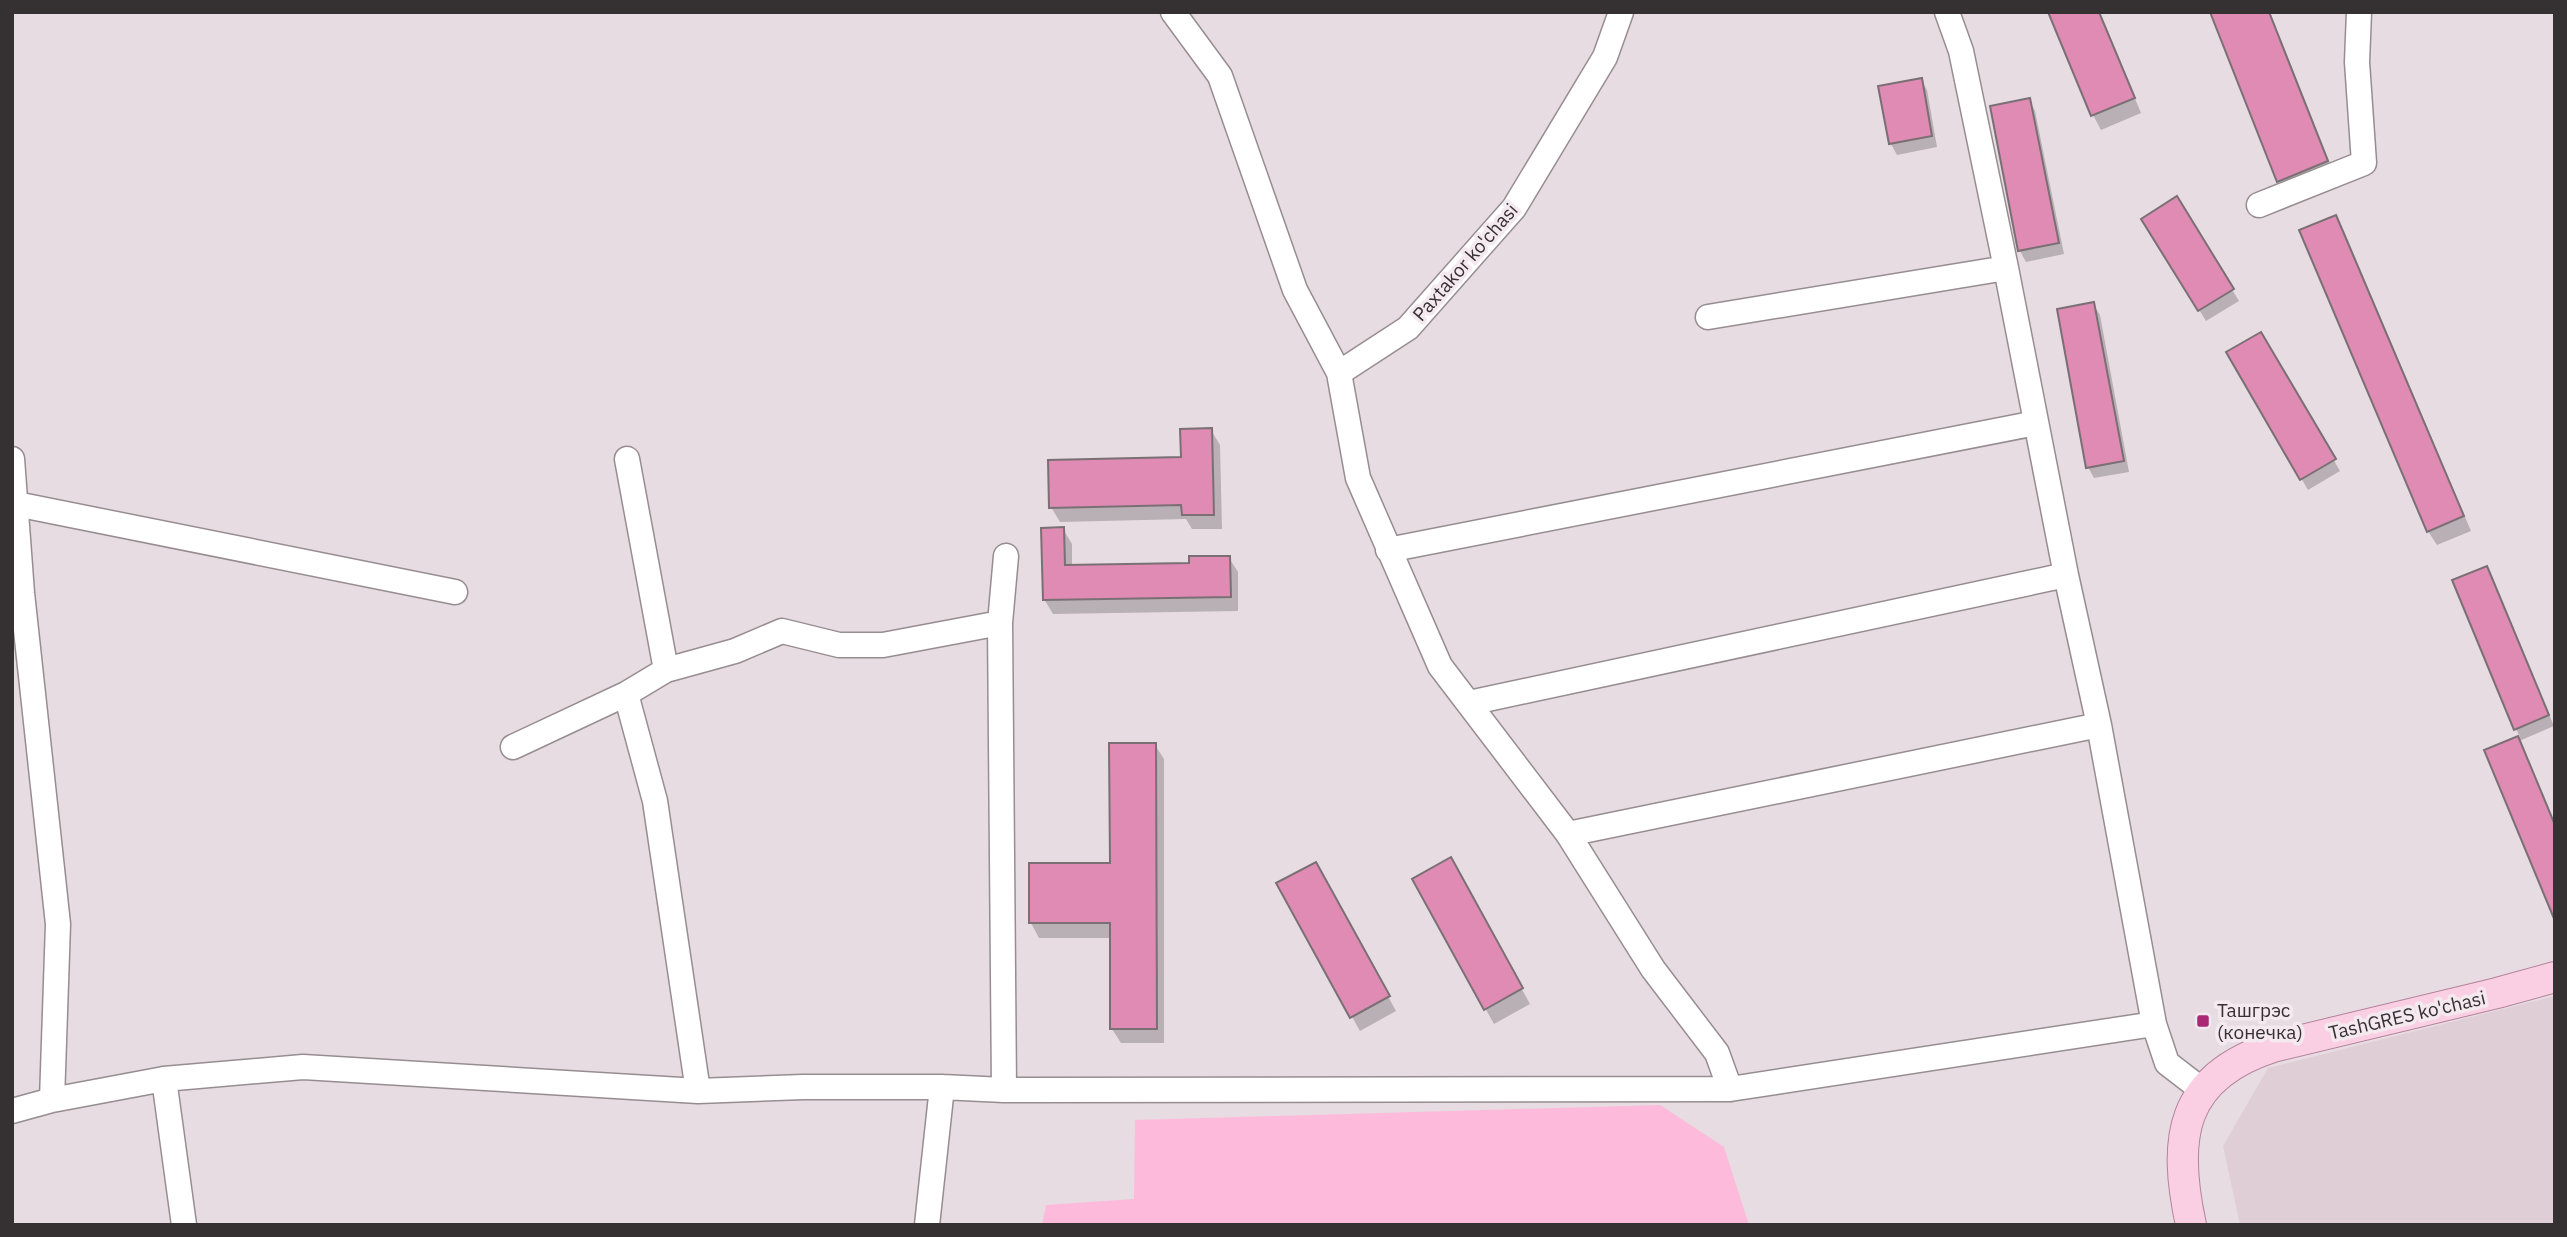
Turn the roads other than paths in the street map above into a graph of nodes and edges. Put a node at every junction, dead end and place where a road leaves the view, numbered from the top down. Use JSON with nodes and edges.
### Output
{"nodes":[{"id":1,"x":1173,"y":12,"type":"edge"},
{"id":2,"x":1621,"y":12,"type":"edge"},
{"id":3,"x":1947,"y":12,"type":"edge"},
{"id":4,"x":2359,"y":12,"type":"edge"},
{"id":5,"x":2259,"y":205,"type":"dead end"},
{"id":6,"x":2006,"y":268,"type":"junction"},
{"id":7,"x":1708,"y":317,"type":"dead end"},
{"id":8,"x":1339,"y":373,"type":"junction"},
{"id":9,"x":2036,"y":423,"type":"junction"},
{"id":10,"x":12,"y":459,"type":"edge"},
{"id":11,"x":627,"y":459,"type":"dead end"},
{"id":12,"x":16,"y":504,"type":"junction"},
{"id":13,"x":1388,"y":550,"type":"junction"},
{"id":14,"x":1006,"y":556,"type":"dead end"},
{"id":15,"x":2066,"y":575,"type":"junction"},
{"id":16,"x":455,"y":592,"type":"dead end"},
{"id":17,"x":1000,"y":623,"type":"junction"},
{"id":18,"x":666,"y":670,"type":"junction"},
{"id":19,"x":626,"y":694,"type":"junction"},
{"id":20,"x":1469,"y":703,"type":"junction"},
{"id":21,"x":2099,"y":725,"type":"junction"},
{"id":22,"x":513,"y":747,"type":"dead end"},
{"id":23,"x":1568,"y":834,"type":"junction"},
{"id":24,"x":2555,"y":977,"type":"edge"},
{"id":25,"x":2154,"y":1024,"type":"junction"},
{"id":26,"x":164,"y":1079,"type":"junction"},
{"id":27,"x":942,"y":1087,"type":"junction"},
{"id":28,"x":1730,"y":1089,"type":"junction"},
{"id":29,"x":1004,"y":1090,"type":"junction"},
{"id":30,"x":2202,"y":1090,"type":"junction"},
{"id":31,"x":698,"y":1091,"type":"junction"},
{"id":32,"x":52,"y":1100,"type":"junction"},
{"id":33,"x":12,"y":1111,"type":"edge"},
{"id":34,"x":184,"y":1225,"type":"edge"},
{"id":35,"x":927,"y":1225,"type":"edge"},
{"id":36,"x":2191,"y":1225,"type":"edge"}],
"edges":[{"from":1,"to":8,"type":"street"},
{"from":2,"to":8,"type":"street","name":"Paxtakor ko'chasi"},
{"from":3,"to":6,"type":"street"},
{"from":4,"to":5,"type":"street"},
{"from":6,"to":7,"type":"street"},
{"from":6,"to":9,"type":"street"},
{"from":8,"to":13,"type":"street"},
{"from":9,"to":13,"type":"street"},
{"from":9,"to":15,"type":"street"},
{"from":10,"to":12,"type":"street"},
{"from":11,"to":18,"type":"street"},
{"from":12,"to":16,"type":"street"},
{"from":12,"to":32,"type":"street"},
{"from":13,"to":20,"type":"street"},
{"from":14,"to":17,"type":"street"},
{"from":15,"to":20,"type":"street"},
{"from":15,"to":21,"type":"street"},
{"from":17,"to":18,"type":"street"},
{"from":17,"to":29,"type":"street"},
{"from":18,"to":19,"type":"street"},
{"from":19,"to":22,"type":"street"},
{"from":19,"to":31,"type":"street"},
{"from":20,"to":23,"type":"street"},
{"from":21,"to":23,"type":"street"},
{"from":21,"to":25,"type":"street"},
{"from":23,"to":28,"type":"street"},
{"from":24,"to":30,"type":"main road","name":"TashGRES ko'chasi"},
{"from":25,"to":28,"type":"street"},
{"from":25,"to":30,"type":"street"},
{"from":26,"to":31,"type":"street"},
{"from":26,"to":32,"type":"street"},
{"from":26,"to":34,"type":"street"},
{"from":27,"to":29,"type":"street"},
{"from":27,"to":31,"type":"street"},
{"from":27,"to":35,"type":"street"},
{"from":28,"to":29,"type":"street"},
{"from":30,"to":36,"type":"main road","name":"TashGRES ko'chasi"},
{"from":32,"to":33,"type":"street"}]}
